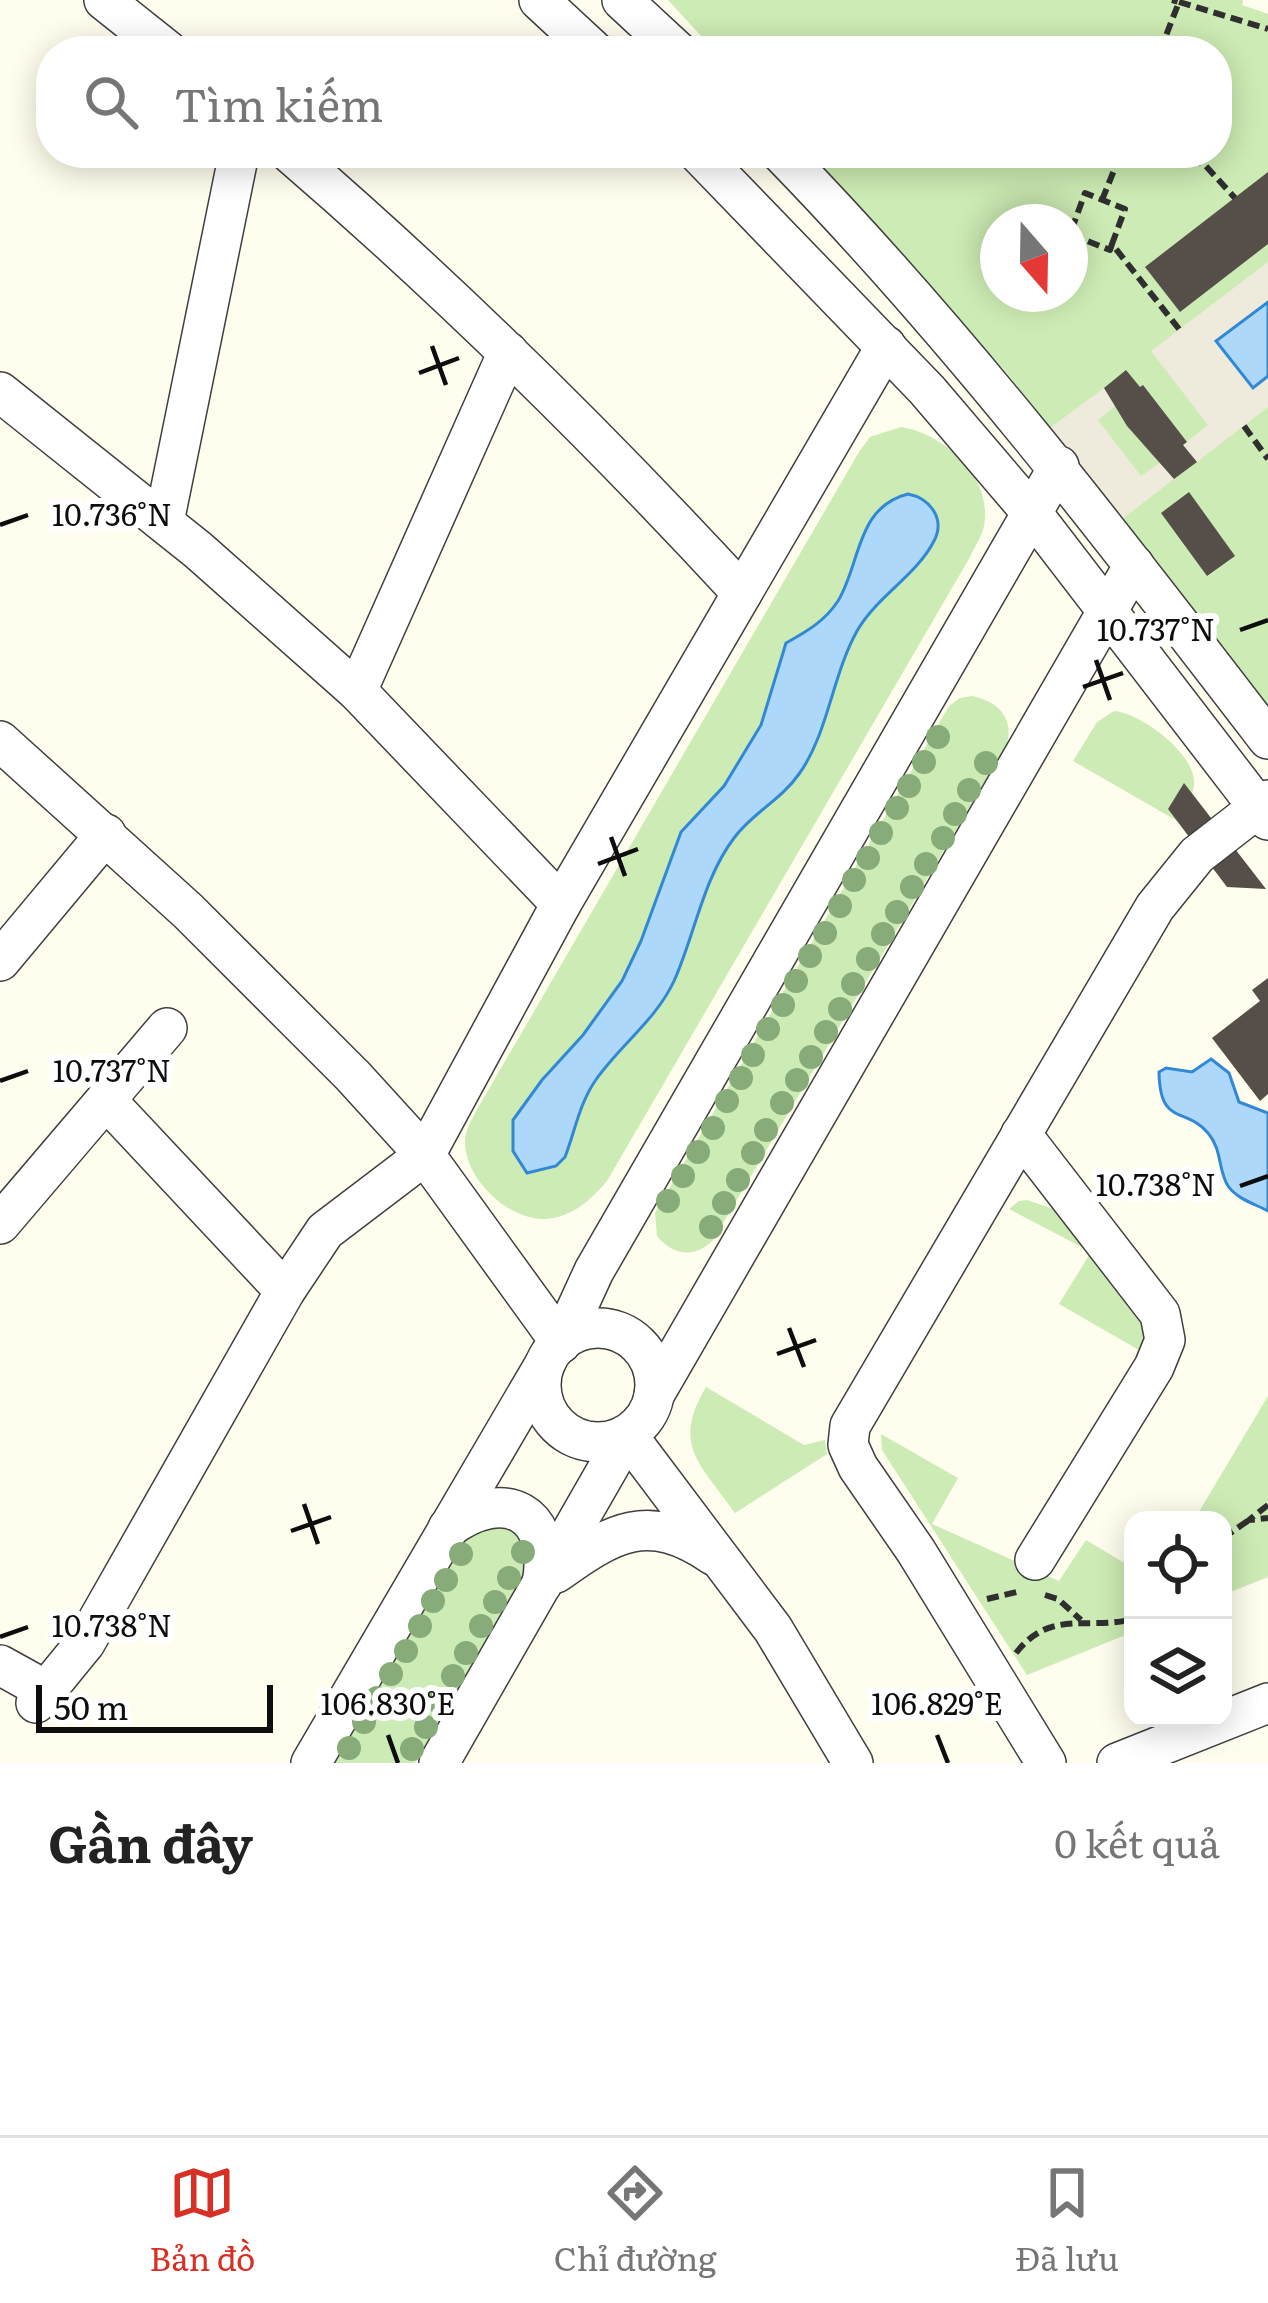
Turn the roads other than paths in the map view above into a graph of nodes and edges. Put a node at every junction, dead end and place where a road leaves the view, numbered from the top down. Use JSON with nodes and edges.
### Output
{"nodes":[{"id":1,"x":104,"y":0,"type":"edge"},
{"id":2,"x":539,"y":0,"type":"edge"},
{"id":3,"x":622,"y":0,"type":"edge"},
{"id":4,"x":149,"y":36,"type":"edge"},
{"id":5,"x":578,"y":36,"type":"edge"},
{"id":6,"x":661,"y":36,"type":"edge"},
{"id":7,"x":236,"y":168,"type":"edge"},
{"id":8,"x":306,"y":168,"type":"edge"},
{"id":9,"x":713,"y":168,"type":"edge"},
{"id":10,"x":795,"y":168,"type":"edge"},
{"id":11,"x":886,"y":346,"type":"junction"},
{"id":12,"x":508,"y":352,"type":"junction"},
{"id":13,"x":0,"y":392,"type":"edge"},
{"id":14,"x":1059,"y":466,"type":"junction"},
{"id":15,"x":1032,"y":513,"type":"junction"},
{"id":16,"x":164,"y":522,"type":"junction"},
{"id":17,"x":1135,"y":565,"type":"junction"},
{"id":18,"x":742,"y":593,"type":"junction"},
{"id":19,"x":1108,"y":611,"type":"junction"},
{"id":20,"x":357,"y":691,"type":"junction"},
{"id":21,"x":1268,"y":739,"type":"edge"},
{"id":22,"x":0,"y":741,"type":"edge"},
{"id":23,"x":1265,"y":809,"type":"edge"},
{"id":24,"x":106,"y":834,"type":"junction"},
{"id":25,"x":561,"y":904,"type":"junction"},
{"id":26,"x":0,"y":961,"type":"edge"},
{"id":27,"x":167,"y":1028,"type":"dead end"},
{"id":28,"x":106,"y":1100,"type":"junction"},
{"id":29,"x":1021,"y":1134,"type":"junction"},
{"id":30,"x":424,"y":1155,"type":"junction"},
{"id":31,"x":0,"y":1224,"type":"edge"},
{"id":32,"x":285,"y":1291,"type":"junction"},
{"id":33,"x":554,"y":1353,"type":"junction"},
{"id":34,"x":654,"y":1395,"type":"junction"},
{"id":35,"x":627,"y":1435,"type":"junction"},
{"id":36,"x":448,"y":1528,"type":"junction"},
{"id":37,"x":1035,"y":1560,"type":"dead end"},
{"id":38,"x":727,"y":1564,"type":"junction"},
{"id":39,"x":542,"y":1584,"type":"junction"},
{"id":40,"x":0,"y":1665,"type":"edge"},
{"id":41,"x":1268,"y":1702,"type":"edge"},
{"id":42,"x":311,"y":1763,"type":"edge"},
{"id":43,"x":440,"y":1763,"type":"edge"},
{"id":44,"x":853,"y":1763,"type":"edge"},
{"id":45,"x":1046,"y":1763,"type":"edge"},
{"id":46,"x":1118,"y":1763,"type":"edge"}],
"edges":[{"from":1,"to":4,"type":"street"},
{"from":2,"to":5,"type":"street"},
{"from":3,"to":6,"type":"street"},
{"from":7,"to":16,"type":"street"},
{"from":8,"to":12,"type":"street"},
{"from":9,"to":11,"type":"street"},
{"from":10,"to":14,"type":"street"},
{"from":11,"to":15,"type":"street"},
{"from":11,"to":18,"type":"street"},
{"from":12,"to":18,"type":"street"},
{"from":12,"to":20,"type":"street"},
{"from":13,"to":16,"type":"street"},
{"from":14,"to":15,"type":"street"},
{"from":14,"to":17,"type":"street"},
{"from":15,"to":19,"type":"street"},
{"from":15,"to":33,"type":"street"},
{"from":16,"to":20,"type":"street"},
{"from":17,"to":19,"type":"street"},
{"from":17,"to":21,"type":"street"},
{"from":18,"to":25,"type":"street"},
{"from":19,"to":23,"type":"street"},
{"from":19,"to":34,"type":"street"},
{"from":20,"to":25,"type":"street"},
{"from":22,"to":24,"type":"street"},
{"from":23,"to":29,"type":"street"},
{"from":24,"to":26,"type":"street"},
{"from":24,"to":30,"type":"street"},
{"from":25,"to":30,"type":"street"},
{"from":27,"to":28,"type":"street"},
{"from":28,"to":31,"type":"street"},
{"from":28,"to":32,"type":"street"},
{"from":29,"to":37,"type":"street"},
{"from":29,"to":45,"type":"street"},
{"from":30,"to":32,"type":"street"},
{"from":30,"to":33,"type":"street"},
{"from":32,"to":40,"type":"street"},
{"from":33,"to":34,"type":"street"},
{"from":33,"to":35,"type":"street"},
{"from":33,"to":36,"type":"street"},
{"from":34,"to":35,"type":"street"},
{"from":35,"to":38,"type":"street"},
{"from":35,"to":39,"type":"street"},
{"from":36,"to":39,"type":"street"},
{"from":36,"to":42,"type":"street"},
{"from":38,"to":39,"type":"street"},
{"from":38,"to":44,"type":"street"},
{"from":39,"to":43,"type":"street"},
{"from":41,"to":46,"type":"street"}]}
